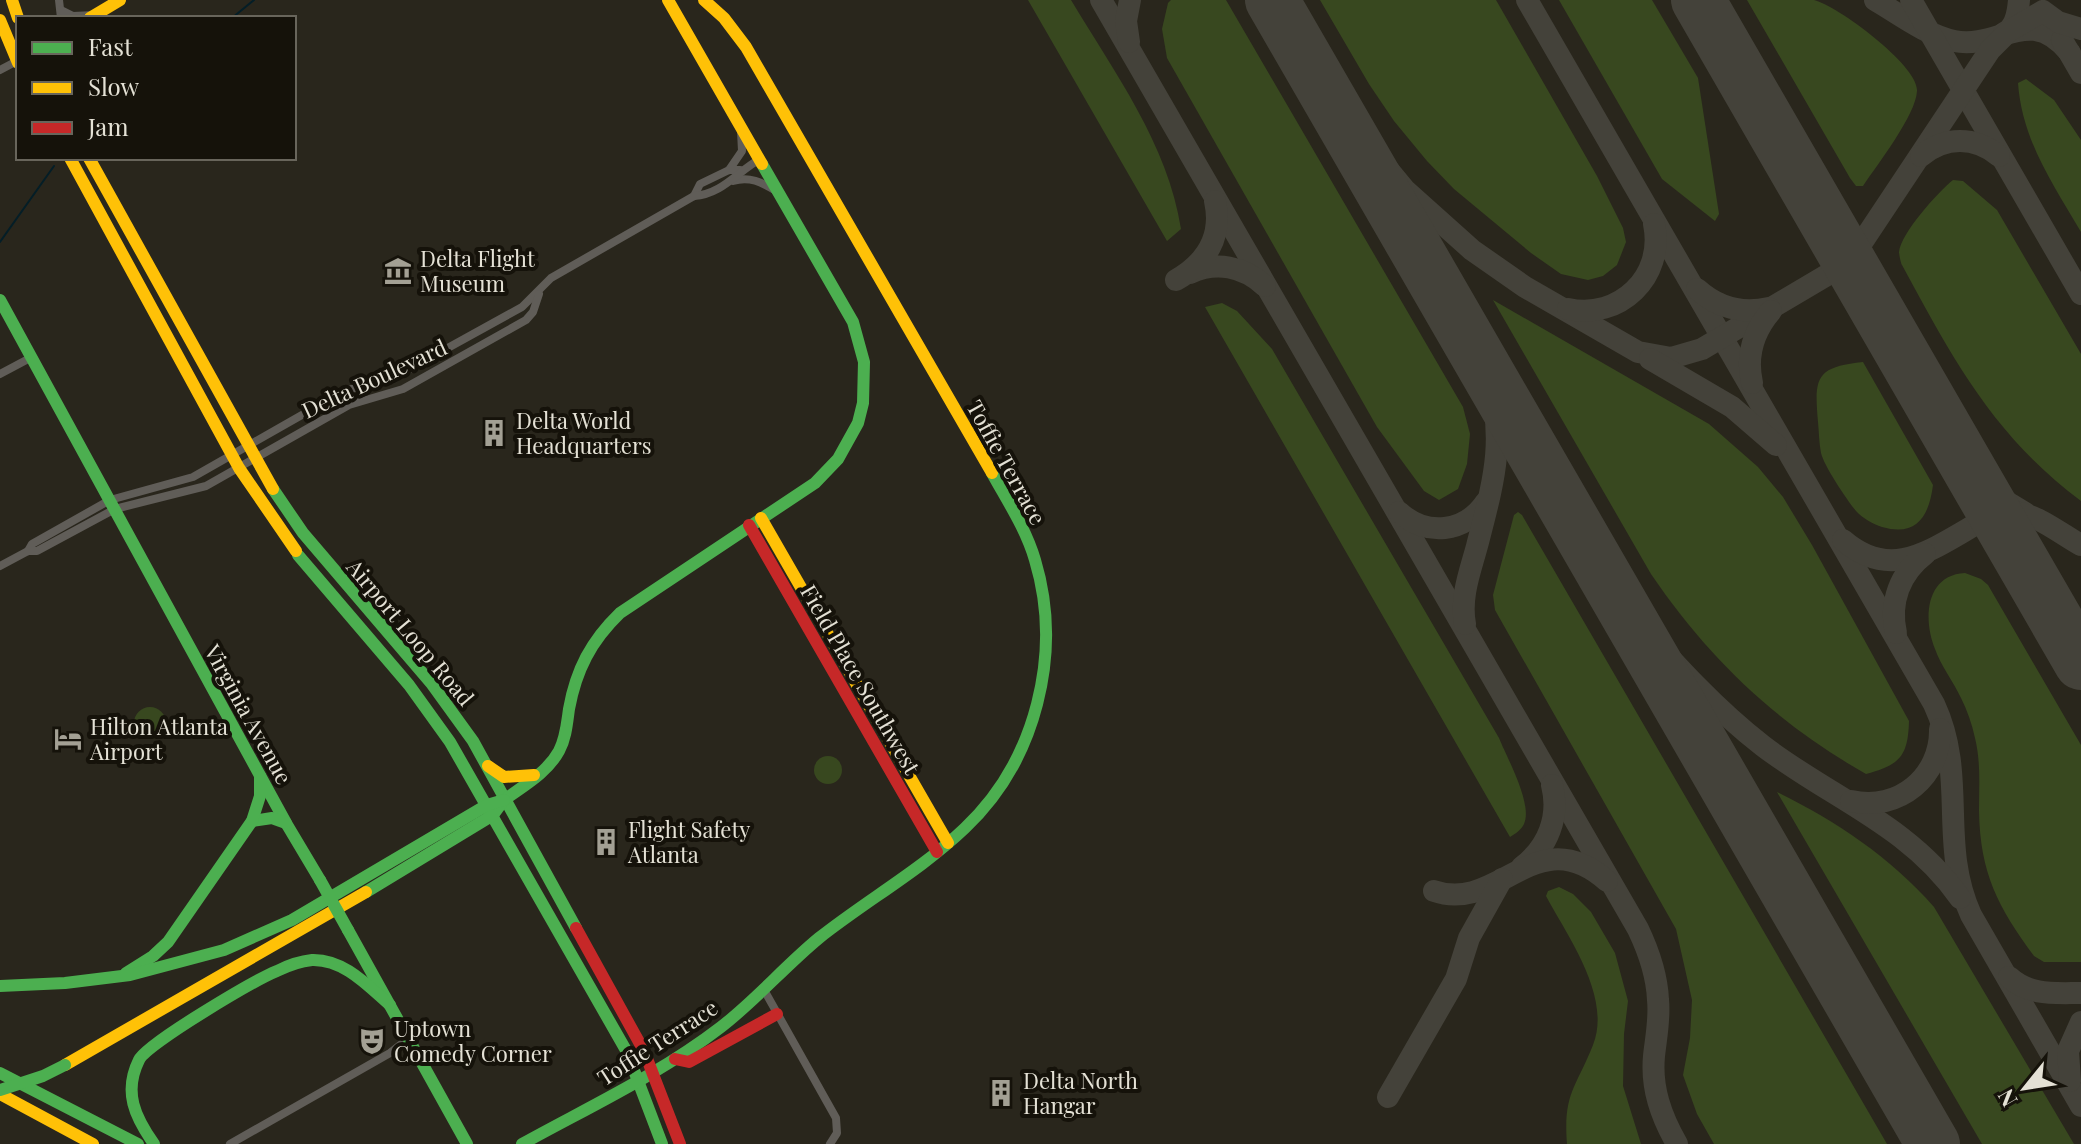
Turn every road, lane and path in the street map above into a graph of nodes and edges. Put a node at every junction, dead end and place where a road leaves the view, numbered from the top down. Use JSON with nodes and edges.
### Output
{"nodes":[{"id":1,"x":58,"y":0,"type":"edge"},
{"id":2,"x":120,"y":0,"type":"edge"},
{"id":3,"x":668,"y":0,"type":"edge"},
{"id":4,"x":704,"y":0,"type":"edge"},
{"id":5,"x":61,"y":14,"type":"edge"},
{"id":6,"x":94,"y":16,"type":"edge"},
{"id":7,"x":0,"y":20,"type":"edge"},
{"id":8,"x":16,"y":56,"type":"edge"},
{"id":9,"x":741,"y":126,"type":"junction"},
{"id":10,"x":760,"y":159,"type":"junction"},
{"id":11,"x":71,"y":160,"type":"edge"},
{"id":12,"x":90,"y":160,"type":"edge"},
{"id":13,"x":729,"y":170,"type":"junction"},
{"id":14,"x":740,"y":170,"type":"junction"},
{"id":15,"x":733,"y":181,"type":"junction"},
{"id":16,"x":779,"y":193,"type":"junction"},
{"id":17,"x":694,"y":196,"type":"junction"},
{"id":18,"x":541,"y":290,"type":"junction"},
{"id":19,"x":0,"y":300,"type":"edge"},
{"id":20,"x":32,"y":357,"type":"junction"},
{"id":21,"x":0,"y":374,"type":"edge"},
{"id":22,"x":247,"y":446,"type":"junction"},
{"id":23,"x":232,"y":455,"type":"junction"},
{"id":24,"x":254,"y":459,"type":"junction"},
{"id":25,"x":239,"y":468,"type":"junction"},
{"id":26,"x":112,"y":504,"type":"junction"},
{"id":27,"x":761,"y":518,"type":"junction"},
{"id":28,"x":749,"y":525,"type":"junction"},
{"id":29,"x":0,"y":566,"type":"edge"},
{"id":30,"x":824,"y":628,"type":"junction"},
{"id":31,"x":813,"y":636,"type":"junction"},
{"id":32,"x":863,"y":709,"type":"junction"},
{"id":33,"x":484,"y":763,"type":"junction"},
{"id":34,"x":898,"y":770,"type":"junction"},
{"id":35,"x":541,"y":773,"type":"junction"},
{"id":36,"x":260,"y":776,"type":"junction"},
{"id":37,"x":504,"y":800,"type":"junction"},
{"id":38,"x":490,"y":810,"type":"junction"},
{"id":39,"x":252,"y":821,"type":"junction"},
{"id":40,"x":286,"y":823,"type":"junction"},
{"id":41,"x":948,"y":843,"type":"junction"},
{"id":42,"x":937,"y":852,"type":"junction"},
{"id":43,"x":114,"y":978,"type":"junction"},
{"id":44,"x":0,"y":986,"type":"edge"},
{"id":45,"x":763,"y":988,"type":"junction"},
{"id":46,"x":390,"y":1005,"type":"junction"},
{"id":47,"x":777,"y":1014,"type":"junction"},
{"id":48,"x":408,"y":1039,"type":"junction"},
{"id":49,"x":675,"y":1059,"type":"junction"},
{"id":50,"x":0,"y":1073,"type":"edge"},
{"id":51,"x":654,"y":1073,"type":"junction"},
{"id":52,"x":638,"y":1081,"type":"junction"},
{"id":53,"x":0,"y":1092,"type":"edge"},
{"id":54,"x":93,"y":1144,"type":"edge"},
{"id":55,"x":138,"y":1144,"type":"edge"},
{"id":56,"x":154,"y":1144,"type":"edge"},
{"id":57,"x":230,"y":1144,"type":"edge"},
{"id":58,"x":467,"y":1144,"type":"edge"},
{"id":59,"x":522,"y":1144,"type":"edge"},
{"id":60,"x":662,"y":1144,"type":"edge"},
{"id":61,"x":680,"y":1144,"type":"edge"},
{"id":62,"x":830,"y":1144,"type":"edge"}],
"edges":[{"from":1,"to":5,"type":"street"},
{"from":2,"to":6,"type":"main road"},
{"from":3,"to":9,"type":"main road"},
{"from":4,"to":41,"type":"main road","name":"Toffie Terrace"},
{"from":7,"to":8,"type":"main road"},
{"from":9,"to":10,"type":"main road"},
{"from":9,"to":13,"type":"street"},
{"from":10,"to":14,"type":"street"},
{"from":10,"to":16,"type":"main road"},
{"from":11,"to":23,"type":"main road","name":"Airport Loop Road"},
{"from":12,"to":22,"type":"main road","name":"Airport Loop Road"},
{"from":13,"to":14,"type":"street"},
{"from":13,"to":17,"type":"street","name":"Delta Boulevard"},
{"from":14,"to":15,"type":"street"},
{"from":15,"to":16,"type":"street"},
{"from":15,"to":17,"type":"street","name":"Delta Boulevard"},
{"from":16,"to":27,"type":"main road"},
{"from":17,"to":18,"type":"street","name":"Delta Boulevard"},
{"from":18,"to":22,"type":"street","name":"Delta Boulevard"},
{"from":18,"to":24,"type":"street","name":"Delta Boulevard"},
{"from":19,"to":20,"type":"main road","name":"Virginia Avenue"},
{"from":20,"to":21,"type":"street"},
{"from":20,"to":26,"type":"main road","name":"Virginia Avenue"},
{"from":22,"to":23,"type":"street","name":"Delta Boulevard"},
{"from":22,"to":24,"type":"main road","name":"Airport Loop Road"},
{"from":23,"to":25,"type":"main road","name":"Airport Loop Road"},
{"from":23,"to":26,"type":"street","name":"Delta Boulevard"},
{"from":24,"to":25,"type":"street","name":"Delta Boulevard"},
{"from":24,"to":33,"type":"main road","name":"Airport Loop Road"},
{"from":25,"to":26,"type":"street","name":"Delta Boulevard"},
{"from":25,"to":38,"type":"main road","name":"Airport Loop Road"},
{"from":26,"to":29,"type":"street"},
{"from":26,"to":36,"type":"main road","name":"Virginia Avenue"},
{"from":27,"to":28,"type":"main road"},
{"from":27,"to":30,"type":"main road","name":"Field Place Southwest"},
{"from":28,"to":31,"type":"main road","name":"Field Place Southwest"},
{"from":28,"to":35,"type":"main road"},
{"from":30,"to":31,"type":"main road"},
{"from":30,"to":32,"type":"main road","name":"Field Place Southwest"},
{"from":31,"to":32,"type":"main road","name":"Field Place Southwest"},
{"from":32,"to":34,"type":"main road","name":"Field Place Southwest"},
{"from":33,"to":35,"type":"main road"},
{"from":33,"to":37,"type":"main road","name":"Airport Loop Road"},
{"from":34,"to":41,"type":"main road","name":"Field Place Southwest"},
{"from":34,"to":42,"type":"main road","name":"Field Place Southwest"},
{"from":35,"to":37,"type":"main road"},
{"from":36,"to":39,"type":"main road"},
{"from":36,"to":40,"type":"main road","name":"Virginia Avenue"},
{"from":37,"to":38,"type":"main road"},
{"from":37,"to":51,"type":"main road","name":"Airport Loop Road"},
{"from":38,"to":43,"type":"main road"},
{"from":38,"to":52,"type":"main road","name":"Airport Loop Road"},
{"from":38,"to":53,"type":"main road","bridge":true},
{"from":39,"to":40,"type":"main road"},
{"from":39,"to":43,"type":"main road"},
{"from":40,"to":46,"type":"main road","name":"Virginia Avenue","bridge":true},
{"from":41,"to":42,"type":"main road","name":"Toffie Terrace"},
{"from":42,"to":45,"type":"main road","name":"Toffie Terrace"},
{"from":43,"to":44,"type":"main road"},
{"from":45,"to":47,"type":"street"},
{"from":45,"to":49,"type":"main road","name":"Toffie Terrace"},
{"from":46,"to":48,"type":"main road","name":"Virginia Avenue"},
{"from":46,"to":56,"type":"main road"},
{"from":47,"to":49,"type":"main road"},
{"from":47,"to":62,"type":"street"},
{"from":48,"to":57,"type":"street"},
{"from":48,"to":58,"type":"main road","name":"Virginia Avenue"},
{"from":49,"to":51,"type":"main road","name":"Toffie Terrace"},
{"from":50,"to":55,"type":"main road"},
{"from":51,"to":52,"type":"main road","name":"Toffie Terrace"},
{"from":51,"to":61,"type":"main road","name":"Airport Loop Road"},
{"from":52,"to":59,"type":"main road","name":"Toffie Terrace"},
{"from":52,"to":60,"type":"main road","name":"Airport Loop Road"},
{"from":53,"to":54,"type":"main road"}]}
